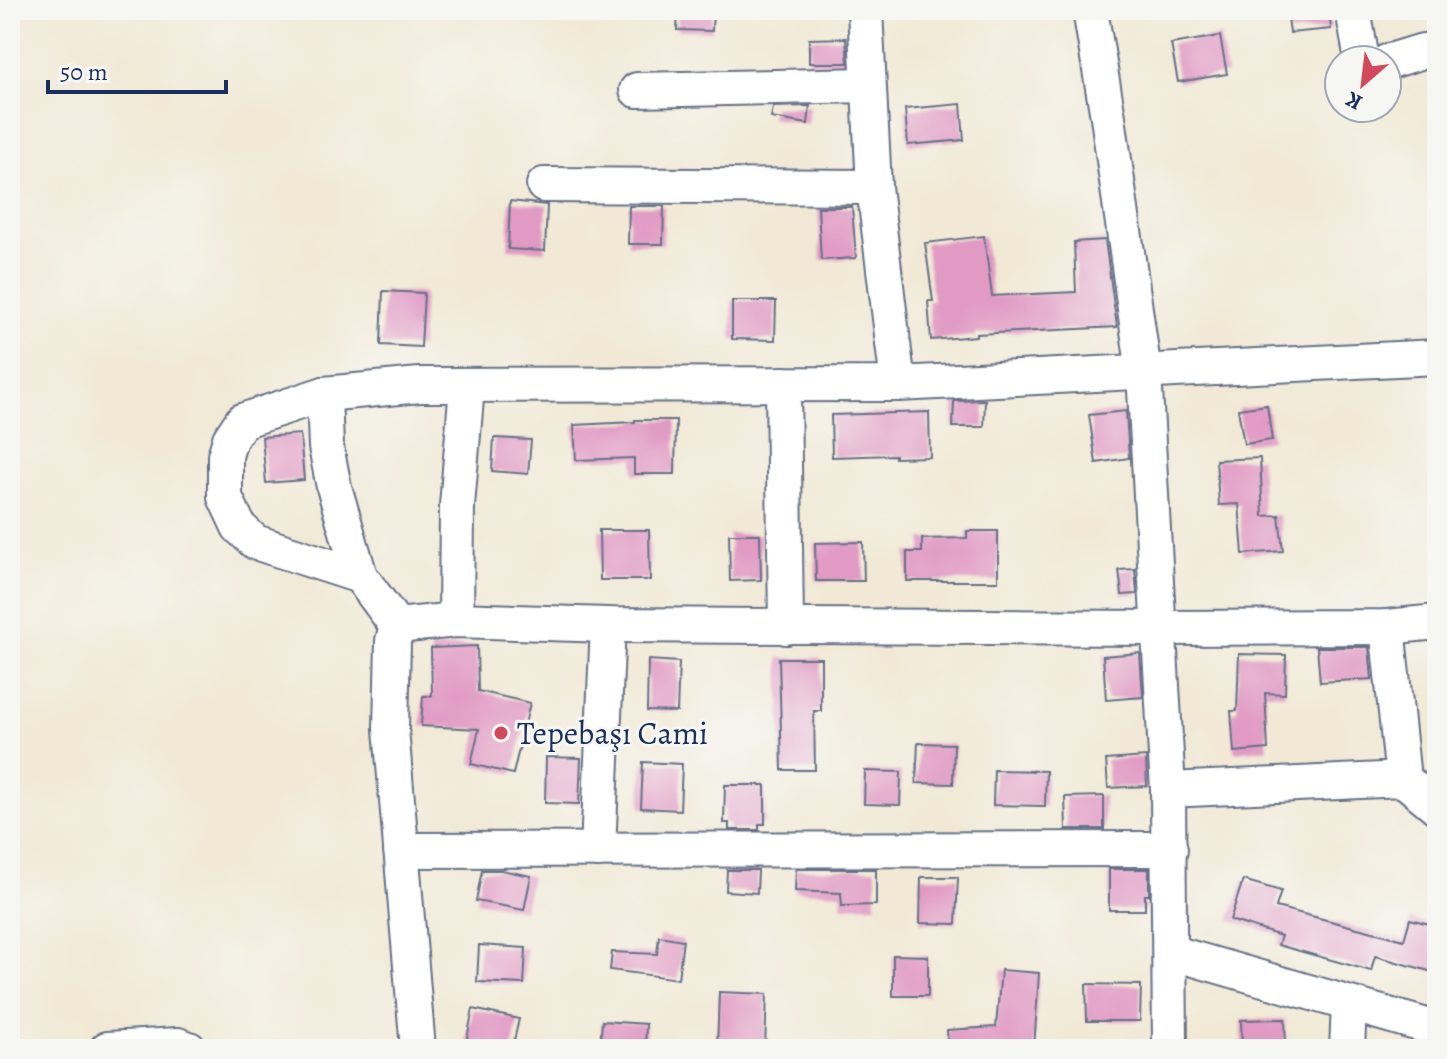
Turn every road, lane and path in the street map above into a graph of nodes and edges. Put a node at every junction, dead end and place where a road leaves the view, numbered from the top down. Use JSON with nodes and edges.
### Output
{"nodes":[{"id":1,"x":865,"y":10,"type":"edge"},
{"id":2,"x":1090,"y":10,"type":"edge"},
{"id":3,"x":1353,"y":10,"type":"edge"},
{"id":4,"x":1359,"y":44,"type":"edge"},
{"id":5,"x":1423,"y":51,"type":"dead end"},
{"id":6,"x":1403,"y":57,"type":"edge"},
{"id":7,"x":868,"y":85,"type":"junction"},
{"id":8,"x":637,"y":90,"type":"dead end"},
{"id":9,"x":544,"y":185,"type":"dead end"},
{"id":10,"x":874,"y":187,"type":"junction"},
{"id":11,"x":1437,"y":357,"type":"edge"},
{"id":12,"x":1144,"y":373,"type":"junction"},
{"id":13,"x":783,"y":384,"type":"junction"},
{"id":14,"x":898,"y":384,"type":"junction"},
{"id":15,"x":467,"y":386,"type":"junction"},
{"id":16,"x":324,"y":394,"type":"junction"},
{"id":17,"x":360,"y":576,"type":"junction"},
{"id":18,"x":456,"y":620,"type":"junction"},
{"id":19,"x":1437,"y":622,"type":"edge"},
{"id":20,"x":608,"y":625,"type":"junction"},
{"id":21,"x":397,"y":626,"type":"junction"},
{"id":22,"x":786,"y":627,"type":"junction"},
{"id":23,"x":1387,"y":627,"type":"junction"},
{"id":24,"x":1161,"y":628,"type":"junction"},
{"id":25,"x":1403,"y":779,"type":"junction"},
{"id":26,"x":1168,"y":790,"type":"junction"},
{"id":27,"x":1437,"y":807,"type":"edge"},
{"id":28,"x":1170,"y":849,"type":"junction"},
{"id":29,"x":401,"y":850,"type":"junction"},
{"id":30,"x":598,"y":850,"type":"junction"},
{"id":31,"x":1170,"y":952,"type":"junction"},
{"id":32,"x":1349,"y":1005,"type":"junction"},
{"id":33,"x":1437,"y":1029,"type":"edge"},
{"id":34,"x":107,"y":1049,"type":"edge"},
{"id":35,"x":189,"y":1049,"type":"edge"},
{"id":36,"x":418,"y":1049,"type":"edge"},
{"id":37,"x":1170,"y":1049,"type":"edge"},
{"id":38,"x":1347,"y":1049,"type":"edge"}],
"edges":[{"from":1,"to":7,"type":"street"},
{"from":2,"to":12,"type":"street"},
{"from":3,"to":4,"type":"street"},
{"from":5,"to":6,"type":"street"},
{"from":7,"to":8,"type":"street"},
{"from":7,"to":10,"type":"street"},
{"from":9,"to":10,"type":"street"},
{"from":10,"to":14,"type":"street"},
{"from":11,"to":12,"type":"street"},
{"from":12,"to":14,"type":"street"},
{"from":12,"to":24,"type":"street"},
{"from":13,"to":14,"type":"street"},
{"from":13,"to":15,"type":"street"},
{"from":13,"to":22,"type":"street"},
{"from":15,"to":16,"type":"street"},
{"from":15,"to":18,"type":"street"},
{"from":16,"to":17,"type":"street"},
{"from":16,"to":17,"type":"street"},
{"from":17,"to":21,"type":"street"},
{"from":18,"to":20,"type":"street"},
{"from":18,"to":21,"type":"street"},
{"from":19,"to":23,"type":"street"},
{"from":20,"to":22,"type":"street"},
{"from":20,"to":30,"type":"street"},
{"from":21,"to":29,"type":"street"},
{"from":22,"to":24,"type":"street"},
{"from":23,"to":24,"type":"street"},
{"from":23,"to":25,"type":"street"},
{"from":24,"to":26,"type":"street"},
{"from":25,"to":26,"type":"street"},
{"from":25,"to":27,"type":"street"},
{"from":26,"to":28,"type":"street"},
{"from":28,"to":30,"type":"street"},
{"from":28,"to":31,"type":"street"},
{"from":29,"to":30,"type":"street"},
{"from":29,"to":36,"type":"street"},
{"from":31,"to":32,"type":"street"},
{"from":31,"to":37,"type":"street"},
{"from":32,"to":33,"type":"street"},
{"from":32,"to":38,"type":"street"},
{"from":34,"to":35,"type":"street"}]}
